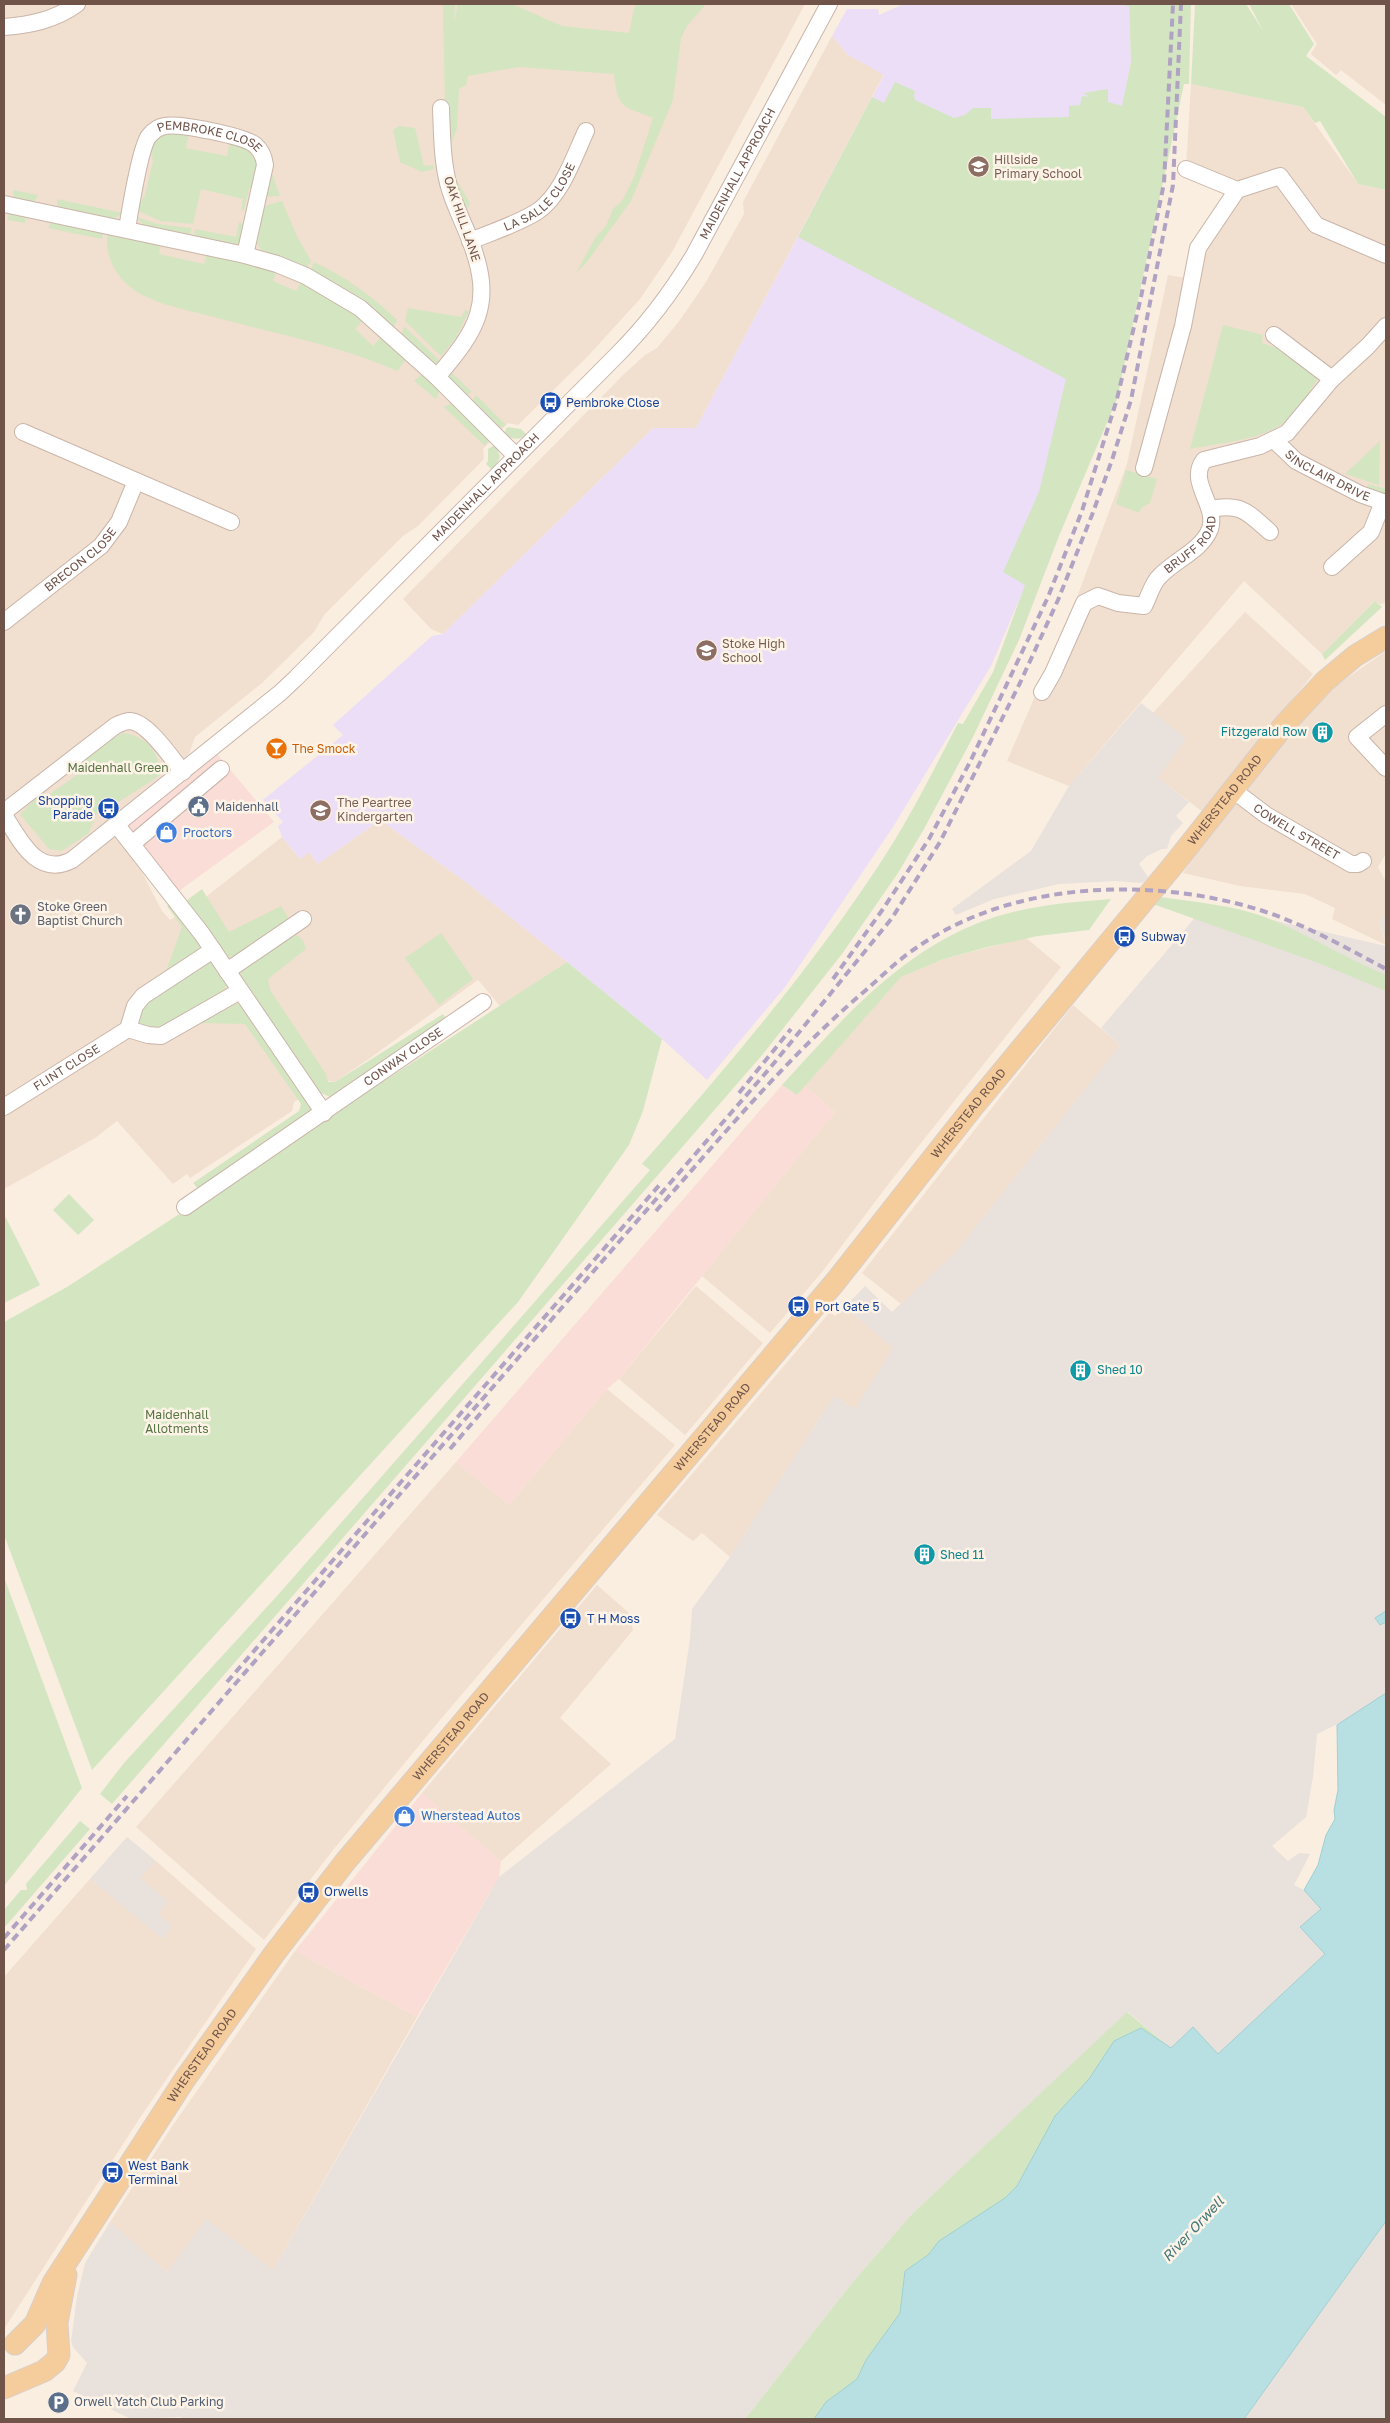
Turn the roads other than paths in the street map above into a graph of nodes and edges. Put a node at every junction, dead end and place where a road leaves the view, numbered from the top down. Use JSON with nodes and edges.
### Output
{"nodes":[{"id":1,"x":77,"y":4,"type":"edge"},
{"id":2,"x":829,"y":4,"type":"edge"},
{"id":3,"x":4,"y":27,"type":"edge"},
{"id":4,"x":442,"y":108,"type":"dead end"},
{"id":5,"x":586,"y":131,"type":"dead end"},
{"id":6,"x":1186,"y":169,"type":"dead end"},
{"id":7,"x":1237,"y":190,"type":"junction"},
{"id":8,"x":4,"y":204,"type":"edge"},
{"id":9,"x":127,"y":229,"type":"junction"},
{"id":10,"x":470,"y":241,"type":"junction"},
{"id":11,"x":1386,"y":254,"type":"edge"},
{"id":12,"x":245,"y":255,"type":"junction"},
{"id":13,"x":1386,"y":326,"type":"edge"},
{"id":14,"x":1274,"y":335,"type":"dead end"},
{"id":15,"x":437,"y":378,"type":"junction"},
{"id":16,"x":1332,"y":379,"type":"junction"},
{"id":17,"x":23,"y":432,"type":"dead end"},
{"id":18,"x":1274,"y":440,"type":"junction"},
{"id":19,"x":516,"y":456,"type":"junction"},
{"id":20,"x":1144,"y":468,"type":"dead end"},
{"id":21,"x":136,"y":481,"type":"junction"},
{"id":22,"x":1385,"y":502,"type":"edge"},
{"id":23,"x":1210,"y":509,"type":"junction"},
{"id":24,"x":231,"y":522,"type":"dead end"},
{"id":25,"x":1270,"y":532,"type":"dead end"},
{"id":26,"x":1332,"y":567,"type":"dead end"},
{"id":27,"x":4,"y":622,"type":"edge"},
{"id":28,"x":1386,"y":637,"type":"edge"},
{"id":29,"x":1042,"y":692,"type":"dead end"},
{"id":30,"x":1386,"y":714,"type":"edge"},
{"id":31,"x":1386,"y":768,"type":"edge"},
{"id":32,"x":221,"y":769,"type":"dead end"},
{"id":33,"x":182,"y":772,"type":"junction"},
{"id":34,"x":1233,"y":790,"type":"junction"},
{"id":35,"x":6,"y":822,"type":"edge"},
{"id":36,"x":116,"y":824,"type":"junction"},
{"id":37,"x":132,"y":844,"type":"junction"},
{"id":38,"x":1363,"y":862,"type":"dead end"},
{"id":39,"x":302,"y":919,"type":"dead end"},
{"id":40,"x":213,"y":950,"type":"junction"},
{"id":41,"x":227,"y":971,"type":"junction"},
{"id":42,"x":240,"y":991,"type":"junction"},
{"id":43,"x":483,"y":1002,"type":"dead end"},
{"id":44,"x":128,"y":1029,"type":"junction"},
{"id":45,"x":4,"y":1107,"type":"edge"},
{"id":46,"x":324,"y":1113,"type":"junction"},
{"id":47,"x":185,"y":1207,"type":"dead end"},
{"id":48,"x":75,"y":2249,"type":"junction"},
{"id":49,"x":9,"y":2346,"type":"edge"},
{"id":50,"x":59,"y":2348,"type":"junction"},
{"id":51,"x":4,"y":2388,"type":"edge"}],
"edges":[{"from":1,"to":3,"type":"street"},
{"from":2,"to":19,"type":"street","name":"MAIDENHALL APPROACH"},
{"from":4,"to":10,"type":"street","name":"OAK HILL LANE"},
{"from":5,"to":10,"type":"street","name":"LA SALLE CLOSE"},
{"from":6,"to":7,"type":"street"},
{"from":7,"to":11,"type":"street"},
{"from":7,"to":20,"type":"street"},
{"from":8,"to":9,"type":"street"},
{"from":9,"to":12,"type":"street"},
{"from":9,"to":12,"type":"street","name":"PEMBROKE CLOSE"},
{"from":10,"to":15,"type":"street","name":"OAK HILL LANE"},
{"from":12,"to":15,"type":"street"},
{"from":13,"to":16,"type":"street","name":"BRUFF ROAD"},
{"from":14,"to":16,"type":"street"},
{"from":15,"to":19,"type":"street"},
{"from":16,"to":18,"type":"street","name":"BRUFF ROAD"},
{"from":17,"to":21,"type":"street"},
{"from":18,"to":22,"type":"street","name":"SINCLAIR DRIVE"},
{"from":18,"to":23,"type":"street","name":"BRUFF ROAD"},
{"from":19,"to":33,"type":"street","name":"MAIDENHALL APPROACH"},
{"from":21,"to":24,"type":"street"},
{"from":21,"to":27,"type":"street","name":"BRECON CLOSE"},
{"from":22,"to":26,"type":"street"},
{"from":23,"to":25,"type":"street"},
{"from":23,"to":29,"type":"street","name":"BRUFF ROAD"},
{"from":28,"to":34,"type":"main road","name":"WHERSTEAD ROAD"},
{"from":30,"to":31,"type":"street"},
{"from":32,"to":37,"type":"street"},
{"from":33,"to":35,"type":"street"},
{"from":33,"to":36,"type":"street"},
{"from":34,"to":38,"type":"street","name":"COWELL STREET"},
{"from":34,"to":48,"type":"main road","name":"WHERSTEAD ROAD"},
{"from":35,"to":36,"type":"street"},
{"from":36,"to":37,"type":"street"},
{"from":37,"to":40,"type":"street"},
{"from":39,"to":41,"type":"street"},
{"from":40,"to":41,"type":"street"},
{"from":40,"to":44,"type":"street"},
{"from":41,"to":42,"type":"street"},
{"from":42,"to":44,"type":"street"},
{"from":42,"to":46,"type":"street"},
{"from":43,"to":46,"type":"street","name":"CONWAY CLOSE"},
{"from":44,"to":45,"type":"street","name":"FLINT CLOSE"},
{"from":46,"to":47,"type":"street","name":"CONWAY CLOSE"},
{"from":48,"to":49,"type":"main road","name":"WHERSTEAD ROAD"},
{"from":48,"to":50,"type":"main road","name":"WHERSTEAD ROAD"},
{"from":49,"to":50,"type":"main road","name":"WHERSTEAD ROAD"},
{"from":50,"to":51,"type":"main road"}]}
